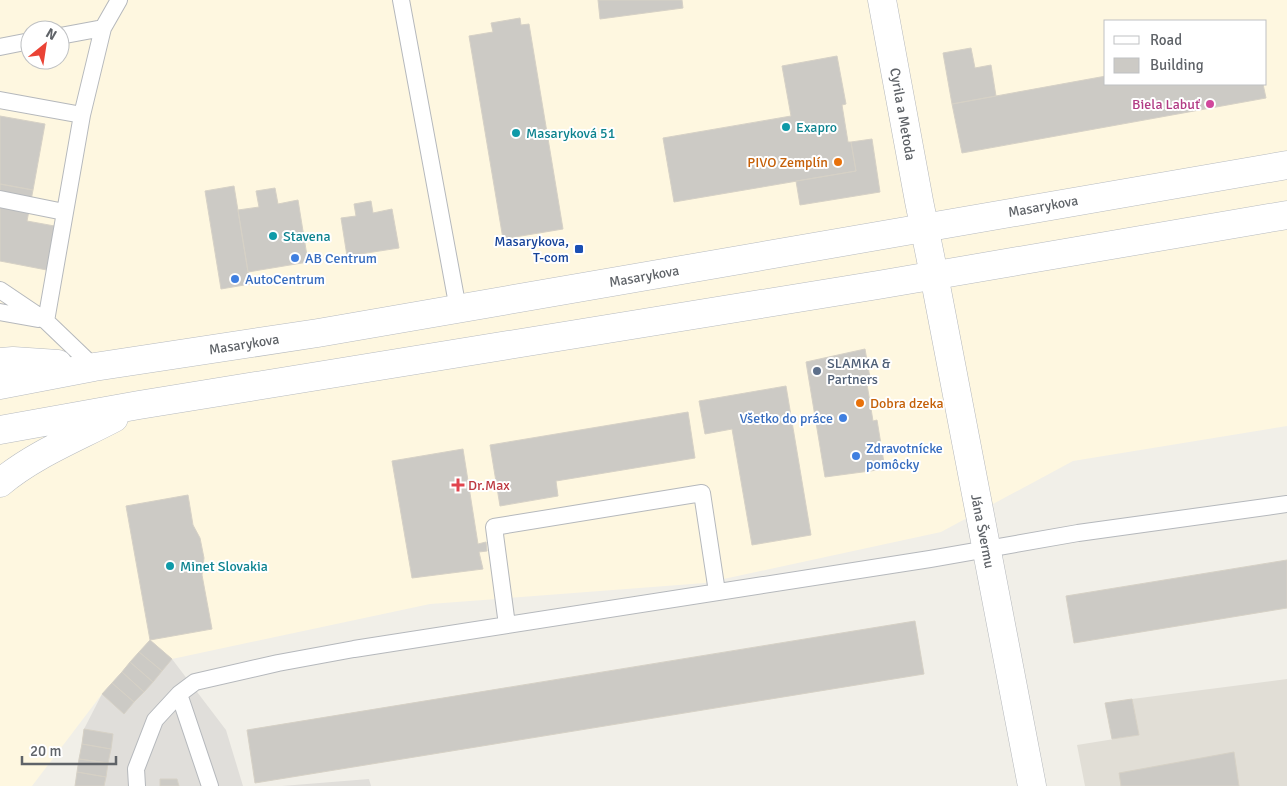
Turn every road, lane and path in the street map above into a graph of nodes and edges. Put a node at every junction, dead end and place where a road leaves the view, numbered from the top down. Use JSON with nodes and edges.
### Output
{"nodes":[{"id":1,"x":119,"y":0,"type":"edge"},
{"id":2,"x":401,"y":0,"type":"edge"},
{"id":3,"x":882,"y":0,"type":"edge"},
{"id":4,"x":103,"y":28,"type":"junction"},
{"id":5,"x":70,"y":34,"type":"edge"},
{"id":6,"x":20,"y":44,"type":"edge"},
{"id":7,"x":0,"y":47,"type":"edge"},
{"id":8,"x":0,"y":100,"type":"edge"},
{"id":9,"x":82,"y":115,"type":"junction"},
{"id":10,"x":1287,"y":165,"type":"edge"},
{"id":11,"x":0,"y":199,"type":"edge"},
{"id":12,"x":64,"y":212,"type":"junction"},
{"id":13,"x":1287,"y":215,"type":"edge"},
{"id":14,"x":924,"y":227,"type":"junction"},
{"id":15,"x":934,"y":275,"type":"junction"},
{"id":16,"x":0,"y":290,"type":"edge"},
{"id":17,"x":458,"y":309,"type":"junction"},
{"id":18,"x":0,"y":312,"type":"edge"},
{"id":19,"x":46,"y":321,"type":"junction"},
{"id":20,"x":0,"y":362,"type":"edge"},
{"id":21,"x":94,"y":367,"type":"junction"},
{"id":22,"x":0,"y":385,"type":"edge"},
{"id":23,"x":139,"y":406,"type":"junction"},
{"id":24,"x":0,"y":430,"type":"edge"},
{"id":25,"x":0,"y":483,"type":"edge"},
{"id":26,"x":1287,"y":504,"type":"edge"},
{"id":27,"x":986,"y":550,"type":"junction"},
{"id":28,"x":717,"y":592,"type":"junction"},
{"id":29,"x":507,"y":626,"type":"junction"},
{"id":30,"x":179,"y":694,"type":"junction"},
{"id":31,"x":137,"y":786,"type":"edge"},
{"id":32,"x":210,"y":786,"type":"edge"},
{"id":33,"x":1032,"y":786,"type":"edge"}],
"edges":[{"from":1,"to":4,"type":"lane"},
{"from":2,"to":17,"type":"lane"},
{"from":3,"to":14,"type":"main road","name":"Cyrila a Metoda"},
{"from":4,"to":5,"type":"lane"},
{"from":4,"to":9,"type":"lane"},
{"from":6,"to":7,"type":"lane"},
{"from":8,"to":9,"type":"lane"},
{"from":9,"to":12,"type":"lane"},
{"from":10,"to":14,"type":"main road","name":"Masarykova"},
{"from":11,"to":12,"type":"lane"},
{"from":12,"to":19,"type":"lane"},
{"from":13,"to":15,"type":"main road"},
{"from":14,"to":15,"type":"main road","name":"Cyrila a Metoda"},
{"from":14,"to":17,"type":"main road","name":"Masarykova"},
{"from":15,"to":23,"type":"main road"},
{"from":15,"to":27,"type":"main road","name":"Jána Švermu"},
{"from":16,"to":19,"type":"lane"},
{"from":17,"to":21,"type":"main road","name":"Masarykova"},
{"from":18,"to":19,"type":"lane"},
{"from":19,"to":21,"type":"lane"},
{"from":20,"to":21,"type":"main road"},
{"from":21,"to":22,"type":"main road","name":"Masarykova"},
{"from":23,"to":24,"type":"main road"},
{"from":23,"to":25,"type":"main road"},
{"from":26,"to":27,"type":"lane"},
{"from":27,"to":28,"type":"lane"},
{"from":27,"to":33,"type":"main road","name":"Jána Švermu"},
{"from":28,"to":29,"type":"lane"},
{"from":28,"to":29,"type":"lane"},
{"from":29,"to":30,"type":"lane"},
{"from":30,"to":31,"type":"lane"},
{"from":30,"to":32,"type":"lane"}]}
